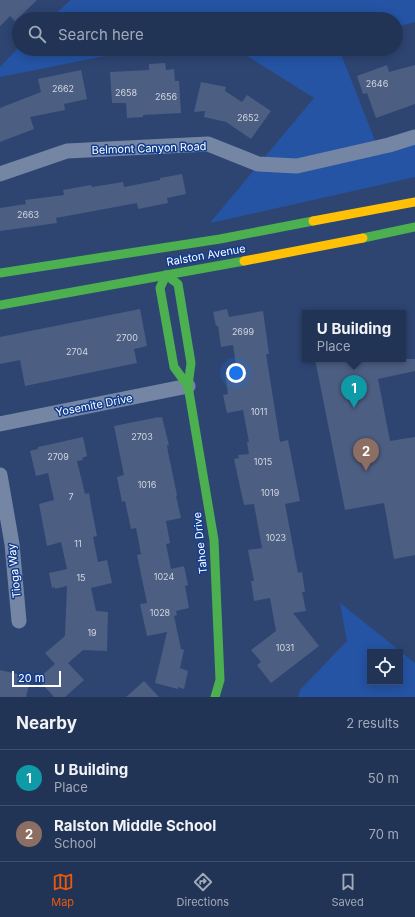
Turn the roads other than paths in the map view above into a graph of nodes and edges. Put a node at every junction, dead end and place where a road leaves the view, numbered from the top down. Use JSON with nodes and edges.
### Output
{"nodes":[{"id":1,"x":415,"y":137,"type":"edge"},
{"id":2,"x":0,"y":174,"type":"edge"},
{"id":3,"x":415,"y":202,"type":"edge"},
{"id":4,"x":415,"y":227,"type":"edge"},
{"id":5,"x":166,"y":271,"type":"junction"},
{"id":6,"x":0,"y":273,"type":"edge"},
{"id":7,"x":0,"y":305,"type":"edge"},
{"id":8,"x":188,"y":386,"type":"junction"},
{"id":9,"x":0,"y":424,"type":"edge"},
{"id":10,"x":0,"y":475,"type":"edge"},
{"id":11,"x":19,"y":620,"type":"dead end"},
{"id":12,"x":215,"y":697,"type":"edge"}],
"edges":[{"from":1,"to":2,"type":"street","name":"Belmont Canyon Road"},
{"from":3,"to":6,"type":"main road","name":"Ralston Avenue"},
{"from":4,"to":5,"type":"main road","name":"Ralston Avenue"},
{"from":5,"to":7,"type":"main road","name":"Ralston Avenue"},
{"from":5,"to":8,"type":"main road","name":"Tahoe Drive"},
{"from":5,"to":8,"type":"main road","name":"Tahoe Drive"},
{"from":8,"to":9,"type":"street","name":"Yosemite Drive"},
{"from":8,"to":12,"type":"main road","name":"Tahoe Drive"},
{"from":10,"to":11,"type":"street","name":"Tioga Way"}]}
